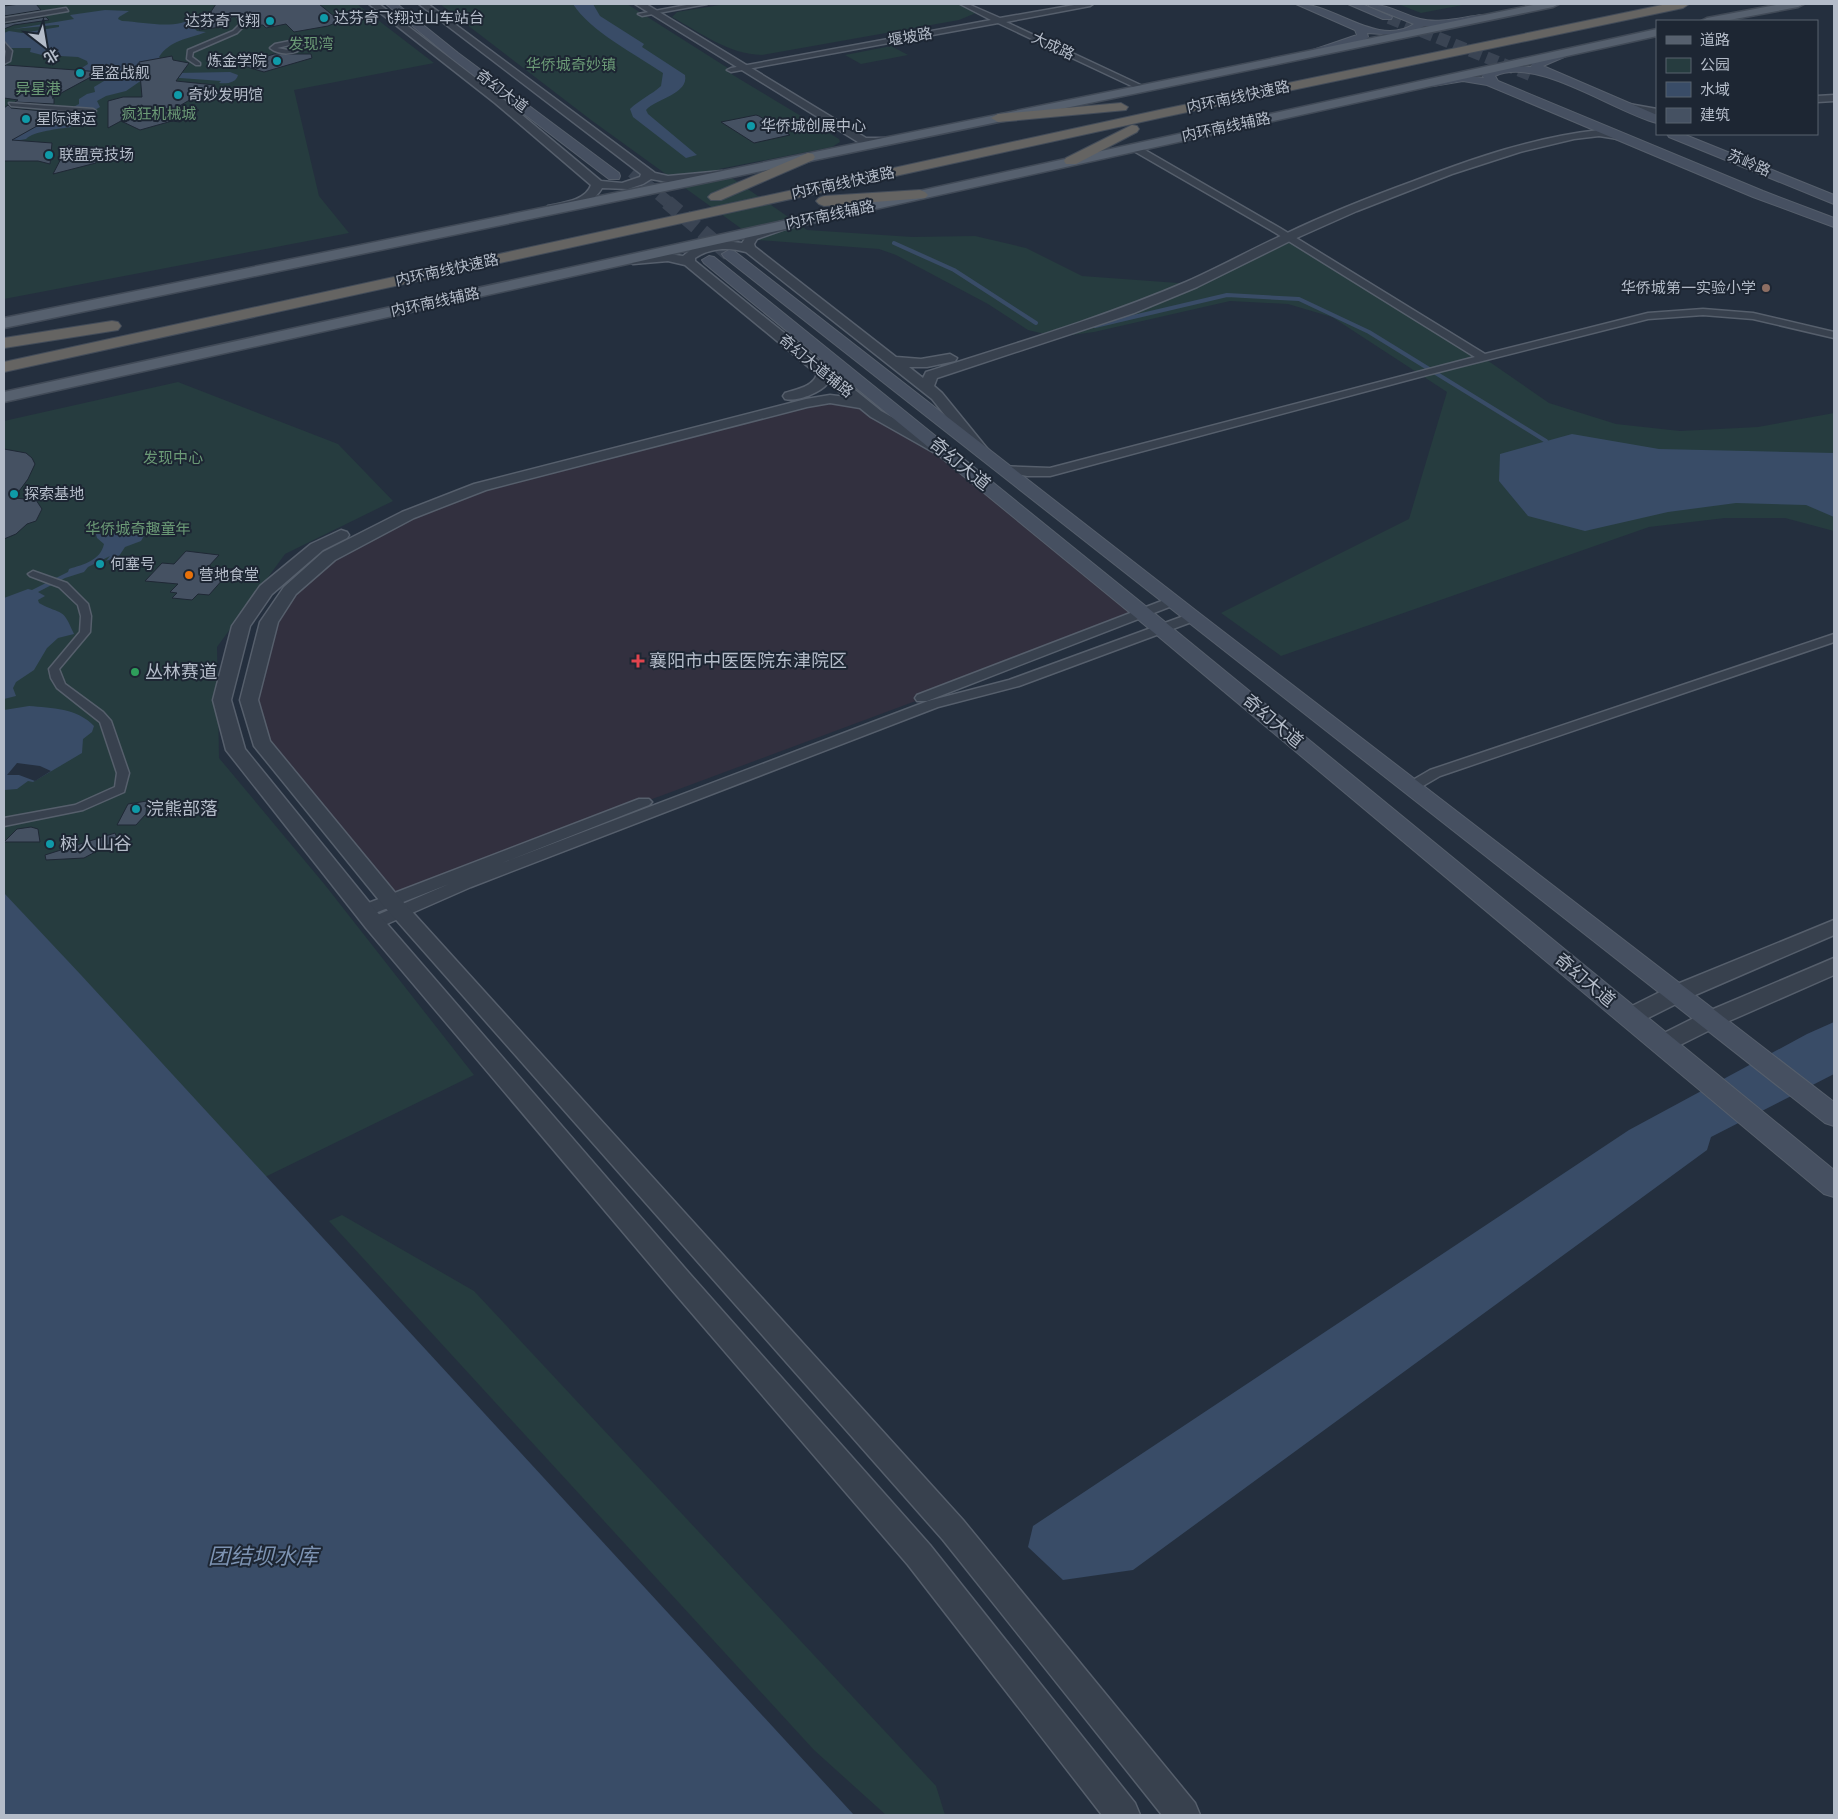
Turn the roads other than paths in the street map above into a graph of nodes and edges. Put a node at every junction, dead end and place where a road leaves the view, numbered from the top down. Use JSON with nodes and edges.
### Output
{"nodes":[{"id":1,"x":374,"y":4,"type":"edge"},
{"id":2,"x":391,"y":4,"type":"edge"},
{"id":3,"x":408,"y":4,"type":"edge"},
{"id":4,"x":423,"y":4,"type":"edge"},
{"id":5,"x":704,"y":4,"type":"edge"},
{"id":6,"x":963,"y":4,"type":"edge"},
{"id":7,"x":1072,"y":4,"type":"edge"},
{"id":8,"x":1090,"y":4,"type":"edge"},
{"id":9,"x":1301,"y":4,"type":"edge"},
{"id":10,"x":1327,"y":4,"type":"edge"},
{"id":11,"x":1353,"y":4,"type":"edge"},
{"id":12,"x":1374,"y":4,"type":"edge"},
{"id":13,"x":1553,"y":4,"type":"edge"},
{"id":14,"x":1623,"y":4,"type":"edge"},
{"id":15,"x":1683,"y":4,"type":"edge"},
{"id":16,"x":1798,"y":4,"type":"edge"},
{"id":17,"x":637,"y":8,"type":"edge"},
{"id":18,"x":66,"y":10,"type":"dead end"},
{"id":19,"x":653,"y":12,"type":"junction"},
{"id":20,"x":238,"y":16,"type":"dead end"},
{"id":21,"x":1494,"y":16,"type":"junction"},
{"id":22,"x":1389,"y":18,"type":"tunnel mouth"},
{"id":23,"x":4,"y":20,"type":"edge"},
{"id":24,"x":996,"y":20,"type":"junction"},
{"id":25,"x":1712,"y":20,"type":"edge"},
{"id":26,"x":1369,"y":21,"type":"tunnel mouth"},
{"id":27,"x":1419,"y":22,"type":"junction"},
{"id":28,"x":1359,"y":28,"type":"junction"},
{"id":29,"x":1656,"y":32,"type":"edge"},
{"id":30,"x":4,"y":44,"type":"edge"},
{"id":31,"x":465,"y":47,"type":"junction"},
{"id":32,"x":1567,"y":52,"type":"junction"},
{"id":33,"x":1314,"y":53,"type":"junction"},
{"id":34,"x":490,"y":54,"type":"junction"},
{"id":35,"x":448,"y":56,"type":"junction"},
{"id":36,"x":4,"y":62,"type":"edge"},
{"id":37,"x":198,"y":64,"type":"dead end"},
{"id":38,"x":735,"y":67,"type":"junction"},
{"id":39,"x":1540,"y":75,"type":"junction"},
{"id":40,"x":1512,"y":81,"type":"tunnel mouth"},
{"id":41,"x":1495,"y":84,"type":"junction"},
{"id":42,"x":1144,"y":88,"type":"junction"},
{"id":43,"x":531,"y":90,"type":"junction"},
{"id":44,"x":1394,"y":90,"type":"junction"},
{"id":45,"x":487,"y":92,"type":"junction"},
{"id":46,"x":511,"y":98,"type":"junction"},
{"id":47,"x":1834,"y":99,"type":"edge"},
{"id":48,"x":1818,"y":101,"type":"edge"},
{"id":49,"x":11,"y":104,"type":"dead end"},
{"id":50,"x":1145,"y":105,"type":"junction"},
{"id":51,"x":1628,"y":107,"type":"junction"},
{"id":52,"x":92,"y":111,"type":"dead end"},
{"id":53,"x":1656,"y":112,"type":"edge"},
{"id":54,"x":1164,"y":113,"type":"junction"},
{"id":55,"x":998,"y":118,"type":"junction"},
{"id":56,"x":1577,"y":118,"type":"junction"},
{"id":57,"x":1656,"y":119,"type":"edge"},
{"id":58,"x":1656,"y":127,"type":"edge"},
{"id":59,"x":1675,"y":135,"type":"edge"},
{"id":60,"x":1693,"y":135,"type":"edge"},
{"id":61,"x":1618,"y":136,"type":"junction"},
{"id":62,"x":889,"y":140,"type":"junction"},
{"id":63,"x":1135,"y":148,"type":"junction"},
{"id":64,"x":838,"y":151,"type":"junction"},
{"id":65,"x":808,"y":157,"type":"junction"},
{"id":66,"x":1072,"y":161,"type":"junction"},
{"id":67,"x":632,"y":172,"type":"tunnel mouth"},
{"id":68,"x":647,"y":173,"type":"junction"},
{"id":69,"x":734,"y":173,"type":"junction"},
{"id":70,"x":614,"y":176,"type":"tunnel mouth"},
{"id":71,"x":597,"y":184,"type":"junction"},
{"id":72,"x":1834,"y":194,"type":"edge"},
{"id":73,"x":920,"y":195,"type":"junction"},
{"id":74,"x":716,"y":197,"type":"junction"},
{"id":75,"x":1834,"y":200,"type":"edge"},
{"id":76,"x":732,"y":207,"type":"junction"},
{"id":77,"x":522,"y":216,"type":"junction"},
{"id":78,"x":1834,"y":217,"type":"edge"},
{"id":79,"x":1834,"y":223,"type":"edge"},
{"id":80,"x":785,"y":225,"type":"junction"},
{"id":81,"x":581,"y":226,"type":"dead end"},
{"id":82,"x":1282,"y":233,"type":"junction"},
{"id":83,"x":750,"y":249,"type":"junction"},
{"id":84,"x":1234,"y":249,"type":"dead end"},
{"id":85,"x":729,"y":254,"type":"tunnel mouth"},
{"id":86,"x":709,"y":260,"type":"tunnel mouth"},
{"id":87,"x":689,"y":262,"type":"junction"},
{"id":88,"x":598,"y":266,"type":"junction"},
{"id":89,"x":1143,"y":290,"type":"dead end"},
{"id":90,"x":4,"y":323,"type":"edge"},
{"id":91,"x":1834,"y":335,"type":"edge"},
{"id":92,"x":4,"y":343,"type":"edge"},
{"id":93,"x":4,"y":350,"type":"edge"},
{"id":94,"x":1484,"y":358,"type":"junction"},
{"id":95,"x":891,"y":360,"type":"junction"},
{"id":96,"x":4,"y":367,"type":"edge"},
{"id":97,"x":824,"y":373,"type":"junction"},
{"id":98,"x":926,"y":388,"type":"junction"},
{"id":99,"x":4,"y":397,"type":"edge"},
{"id":100,"x":865,"y":405,"type":"junction"},
{"id":101,"x":982,"y":452,"type":"junction"},
{"id":102,"x":952,"y":458,"type":"junction"},
{"id":103,"x":1002,"y":468,"type":"junction"},
{"id":104,"x":1050,"y":472,"type":"junction"},
{"id":105,"x":1039,"y":496,"type":"junction"},
{"id":106,"x":33,"y":574,"type":"dead end"},
{"id":107,"x":1172,"y":601,"type":"junction"},
{"id":108,"x":1142,"y":612,"type":"junction"},
{"id":109,"x":1192,"y":617,"type":"junction"},
{"id":110,"x":1158,"y":628,"type":"junction"},
{"id":111,"x":1834,"y":638,"type":"edge"},
{"id":112,"x":1411,"y":787,"type":"junction"},
{"id":113,"x":4,"y":822,"type":"edge"},
{"id":114,"x":395,"y":905,"type":"junction"},
{"id":115,"x":369,"y":917,"type":"junction"},
{"id":116,"x":1834,"y":927,"type":"edge"},
{"id":117,"x":1834,"y":966,"type":"edge"},
{"id":118,"x":1678,"y":993,"type":"junction"},
{"id":119,"x":1630,"y":1017,"type":"junction"},
{"id":120,"x":1712,"y":1019,"type":"junction"},
{"id":121,"x":1662,"y":1044,"type":"junction"},
{"id":122,"x":1834,"y":1116,"type":"edge"},
{"id":123,"x":1834,"y":1186,"type":"edge"},
{"id":124,"x":1123,"y":1815,"type":"edge"},
{"id":125,"x":1184,"y":1815,"type":"edge"}],
"edges":[{"from":1,"to":35,"type":"street"},
{"from":2,"to":35,"type":"main road","name":"奇幻大道"},
{"from":3,"to":31,"type":"main road","name":"奇幻大道"},
{"from":4,"to":34,"type":"street"},
{"from":5,"to":19,"type":"street"},
{"from":6,"to":24,"type":"street","name":"大成路"},
{"from":7,"to":24,"type":"street","name":"堰坡路"},
{"from":8,"to":24,"type":"street","name":"堰坡路"},
{"from":9,"to":28,"type":"main road"},
{"from":10,"to":26,"type":"main road"},
{"from":11,"to":22,"type":"main road"},
{"from":12,"to":27,"type":"main road"},
{"from":13,"to":21,"type":"main road"},
{"from":14,"to":50,"type":"highway","name":"内环南线快速路"},
{"from":15,"to":54,"type":"highway","name":"内环南线快速路"},
{"from":16,"to":25,"type":"main road"},
{"from":17,"to":19,"type":"street"},
{"from":17,"to":38,"type":"street"},
{"from":18,"to":23,"type":"street"},
{"from":19,"to":38,"type":"street"},
{"from":20,"to":37,"type":"street"},
{"from":21,"to":27,"type":"main road"},
{"from":21,"to":33,"type":"main road"},
{"from":24,"to":38,"type":"street","name":"堰坡路"},
{"from":24,"to":42,"type":"street","name":"大成路"},
{"from":27,"to":28,"type":"main road"},
{"from":28,"to":33,"type":"main road"},
{"from":29,"to":32,"type":"main road","name":"内环南线辅路"},
{"from":30,"to":36,"type":"street"},
{"from":31,"to":34,"type":"street"},
{"from":31,"to":43,"type":"main road","name":"奇幻大道"},
{"from":32,"to":39,"type":"main road"},
{"from":32,"to":44,"type":"main road","name":"内环南线辅路"},
{"from":33,"to":42,"type":"main road"},
{"from":34,"to":43,"type":"street"},
{"from":35,"to":45,"type":"street"},
{"from":35,"to":46,"type":"main road","name":"奇幻大道"},
{"from":38,"to":62,"type":"street"},
{"from":38,"to":64,"type":"street"},
{"from":39,"to":41,"type":"main road"},
{"from":39,"to":51,"type":"main road"},
{"from":39,"to":58,"type":"main road"},
{"from":40,"to":78,"type":"main road","name":"苏岭路"},
{"from":41,"to":44,"type":"main road"},
{"from":41,"to":56,"type":"main road"},
{"from":42,"to":55,"type":"main road"},
{"from":43,"to":67,"type":"main road","name":"奇幻大道"},
{"from":43,"to":68,"type":"street"},
{"from":44,"to":63,"type":"main road","name":"内环南线辅路"},
{"from":45,"to":46,"type":"street"},
{"from":45,"to":71,"type":"street"},
{"from":46,"to":70,"type":"main road","name":"奇幻大道"},
{"from":47,"to":48,"type":"street"},
{"from":49,"to":52,"type":"street"},
{"from":50,"to":55,"type":"highway"},
{"from":50,"to":74,"type":"highway","name":"内环南线快速路"},
{"from":51,"to":53,"type":"street"},
{"from":51,"to":57,"type":"main road"},
{"from":54,"to":66,"type":"highway"},
{"from":54,"to":76,"type":"highway","name":"内环南线快速路"},
{"from":55,"to":62,"type":"main road"},
{"from":56,"to":61,"type":"main road"},
{"from":56,"to":82,"type":"street"},
{"from":59,"to":75,"type":"main road","name":"苏岭路"},
{"from":60,"to":72,"type":"main road"},
{"from":61,"to":79,"type":"main road"},
{"from":61,"to":82,"type":"street"},
{"from":62,"to":64,"type":"main road"},
{"from":63,"to":66,"type":"main road","name":"内环南线辅路"},
{"from":63,"to":82,"type":"street"},
{"from":64,"to":65,"type":"main road"},
{"from":65,"to":69,"type":"main road"},
{"from":65,"to":74,"type":"highway"},
{"from":66,"to":73,"type":"main road","name":"内环南线辅路"},
{"from":68,"to":69,"type":"street"},
{"from":68,"to":71,"type":"street"},
{"from":69,"to":77,"type":"main road"},
{"from":71,"to":77,"type":"street"},
{"from":73,"to":76,"type":"highway"},
{"from":73,"to":80,"type":"main road","name":"内环南线辅路"},
{"from":74,"to":81,"type":"highway","name":"内环南线快速路"},
{"from":76,"to":96,"type":"highway","name":"内环南线快速路"},
{"from":77,"to":90,"type":"main road"},
{"from":80,"to":83,"type":"street"},
{"from":80,"to":88,"type":"main road","name":"内环南线辅路"},
{"from":82,"to":84,"type":"street"},
{"from":82,"to":94,"type":"street"},
{"from":82,"to":98,"type":"street"},
{"from":83,"to":87,"type":"street"},
{"from":83,"to":95,"type":"street"},
{"from":85,"to":101,"type":"main road","name":"奇幻大道"},
{"from":86,"to":102,"type":"main road","name":"奇幻大道"},
{"from":87,"to":88,"type":"street","name":"奇幻大道辅路"},
{"from":87,"to":97,"type":"street","name":"奇幻大道辅路"},
{"from":88,"to":99,"type":"main road","name":"内环南线辅路"},
{"from":89,"to":95,"type":"street"},
{"from":91,"to":94,"type":"street"},
{"from":92,"to":93,"type":"highway"},
{"from":94,"to":104,"type":"street"},
{"from":95,"to":98,"type":"street"},
{"from":97,"to":100,"type":"street","name":"奇幻大道辅路"},
{"from":97,"to":115,"type":"street"},
{"from":98,"to":101,"type":"street"},
{"from":100,"to":102,"type":"street","name":"奇幻大道辅路"},
{"from":100,"to":114,"type":"street"},
{"from":101,"to":103,"type":"main road","name":"奇幻大道"},
{"from":102,"to":108,"type":"main road","name":"奇幻大道"},
{"from":103,"to":104,"type":"street"},
{"from":103,"to":105,"type":"main road","name":"奇幻大道"},
{"from":104,"to":105,"type":"street"},
{"from":105,"to":107,"type":"main road","name":"奇幻大道"},
{"from":106,"to":113,"type":"street"},
{"from":107,"to":108,"type":"street"},
{"from":107,"to":109,"type":"main road","name":"奇幻大道"},
{"from":108,"to":110,"type":"main road","name":"奇幻大道"},
{"from":108,"to":114,"type":"street"},
{"from":109,"to":110,"type":"street"},
{"from":109,"to":112,"type":"main road","name":"奇幻大道"},
{"from":110,"to":114,"type":"street"},
{"from":110,"to":119,"type":"main road","name":"奇幻大道"},
{"from":111,"to":112,"type":"street"},
{"from":112,"to":118,"type":"main road","name":"奇幻大道"},
{"from":114,"to":115,"type":"street"},
{"from":114,"to":125,"type":"street"},
{"from":115,"to":124,"type":"street"},
{"from":116,"to":118,"type":"street"},
{"from":117,"to":120,"type":"street"},
{"from":118,"to":119,"type":"street"},
{"from":118,"to":120,"type":"main road","name":"奇幻大道"},
{"from":119,"to":121,"type":"main road","name":"奇幻大道"},
{"from":120,"to":121,"type":"street"},
{"from":120,"to":122,"type":"main road","name":"奇幻大道"},
{"from":121,"to":123,"type":"main road","name":"奇幻大道"}]}
